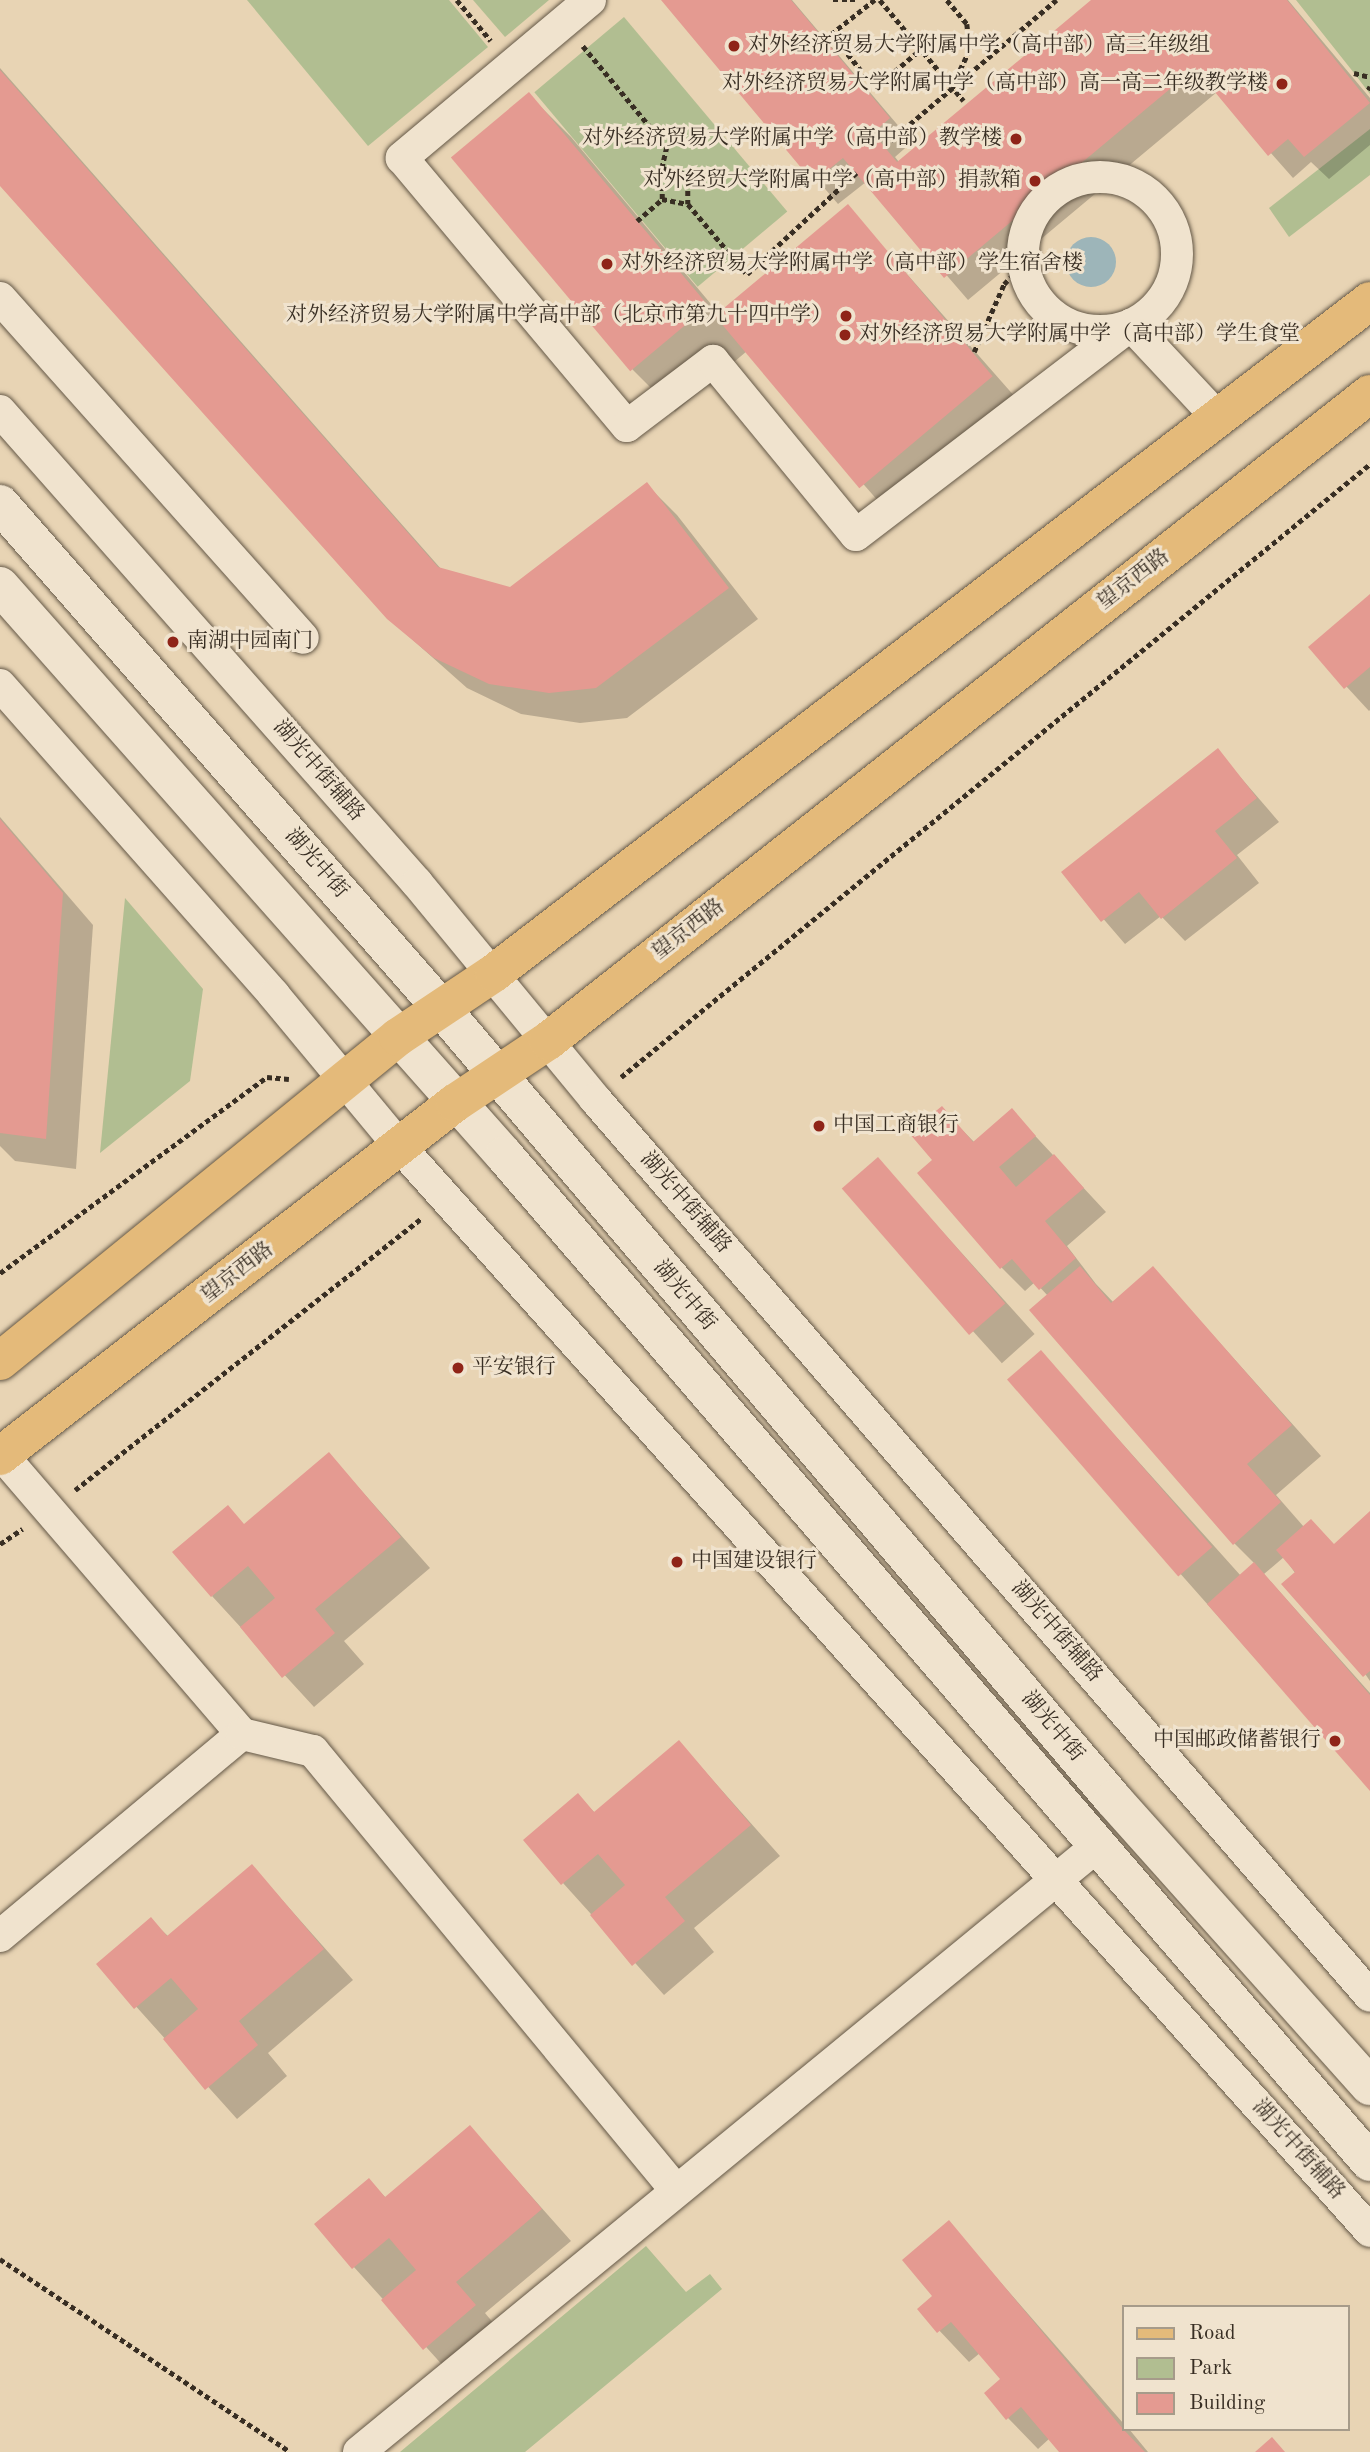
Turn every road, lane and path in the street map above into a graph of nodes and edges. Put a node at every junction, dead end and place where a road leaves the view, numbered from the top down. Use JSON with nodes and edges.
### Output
{"nodes":[{"id":1,"x":457,"y":0,"type":"edge"},
{"id":2,"x":590,"y":0,"type":"edge"},
{"id":3,"x":833,"y":0,"type":"edge"},
{"id":4,"x":856,"y":0,"type":"edge"},
{"id":5,"x":877,"y":0,"type":"edge"},
{"id":6,"x":947,"y":0,"type":"edge"},
{"id":7,"x":1056,"y":0,"type":"edge"},
{"id":8,"x":563,"y":22,"type":"junction"},
{"id":9,"x":920,"y":49,"type":"junction"},
{"id":10,"x":512,"y":65,"type":"junction"},
{"id":11,"x":1354,"y":73,"type":"dead end"},
{"id":12,"x":1370,"y":77,"type":"edge"},
{"id":13,"x":952,"y":87,"type":"junction"},
{"id":14,"x":964,"y":101,"type":"dead end"},
{"id":15,"x":884,"y":146,"type":"dead end"},
{"id":16,"x":662,"y":168,"type":"junction"},
{"id":17,"x":856,"y":173,"type":"dead end"},
{"id":18,"x":662,"y":199,"type":"junction"},
{"id":19,"x":688,"y":204,"type":"junction"},
{"id":20,"x":637,"y":221,"type":"dead end"},
{"id":21,"x":1023,"y":264,"type":"junction"},
{"id":22,"x":0,"y":298,"type":"edge"},
{"id":23,"x":1370,"y":301,"type":"edge"},
{"id":24,"x":1131,"y":325,"type":"junction"},
{"id":25,"x":974,"y":352,"type":"dead end"},
{"id":26,"x":1370,"y":394,"type":"edge"},
{"id":27,"x":0,"y":411,"type":"edge"},
{"id":28,"x":1217,"y":417,"type":"junction"},
{"id":29,"x":1370,"y":464,"type":"edge"},
{"id":30,"x":0,"y":504,"type":"edge"},
{"id":31,"x":0,"y":586,"type":"edge"},
{"id":32,"x":303,"y":638,"type":"dead end"},
{"id":33,"x":0,"y":685,"type":"edge"},
{"id":34,"x":494,"y":973,"type":"junction"},
{"id":35,"x":441,"y":1008,"type":"junction"},
{"id":36,"x":398,"y":1037,"type":"junction"},
{"id":37,"x":548,"y":1041,"type":"junction"},
{"id":38,"x":497,"y":1073,"type":"junction"},
{"id":39,"x":346,"y":1083,"type":"junction"},
{"id":40,"x":595,"y":1099,"type":"junction"},
{"id":41,"x":455,"y":1103,"type":"junction"},
{"id":42,"x":401,"y":1148,"type":"junction"},
{"id":43,"x":446,"y":1198,"type":"junction"},
{"id":44,"x":0,"y":1273,"type":"edge"},
{"id":45,"x":0,"y":1360,"type":"edge"},
{"id":46,"x":1,"y":1456,"type":"edge"},
{"id":47,"x":50,"y":1510,"type":"junction"},
{"id":48,"x":0,"y":1544,"type":"edge"},
{"id":49,"x":242,"y":1734,"type":"junction"},
{"id":50,"x":1096,"y":1847,"type":"junction"},
{"id":51,"x":1056,"y":1878,"type":"junction"},
{"id":52,"x":0,"y":1936,"type":"edge"},
{"id":53,"x":1370,"y":1996,"type":"edge"},
{"id":54,"x":1370,"y":2086,"type":"edge"},
{"id":55,"x":1370,"y":2162,"type":"edge"},
{"id":56,"x":676,"y":2189,"type":"junction"},
{"id":57,"x":1370,"y":2231,"type":"edge"},
{"id":58,"x":0,"y":2259,"type":"edge"},
{"id":59,"x":290,"y":2452,"type":"edge"},
{"id":60,"x":359,"y":2452,"type":"edge"}],
"edges":[{"from":1,"to":10,"type":"path"},
{"from":2,"to":8,"type":"street"},
{"from":3,"to":4,"type":"path"},
{"from":5,"to":9,"type":"path"},
{"from":5,"to":9,"type":"path"},
{"from":6,"to":13,"type":"path"},
{"from":7,"to":13,"type":"path"},
{"from":8,"to":10,"type":"street"},
{"from":8,"to":16,"type":"path"},
{"from":9,"to":13,"type":"path"},
{"from":10,"to":24,"type":"street"},
{"from":11,"to":12,"type":"path"},
{"from":13,"to":14,"type":"path"},
{"from":13,"to":15,"type":"path"},
{"from":16,"to":18,"type":"path"},
{"from":16,"to":19,"type":"path"},
{"from":17,"to":19,"type":"path"},
{"from":18,"to":19,"type":"path"},
{"from":18,"to":20,"type":"path"},
{"from":21,"to":24,"type":"street"},
{"from":21,"to":24,"type":"street"},
{"from":21,"to":25,"type":"path"},
{"from":22,"to":32,"type":"street"},
{"from":23,"to":28,"type":"main road"},
{"from":24,"to":28,"type":"street"},
{"from":26,"to":37,"type":"main road","name":"望京西路"},
{"from":27,"to":34,"type":"street","name":"湖光中街辅路"},
{"from":28,"to":34,"type":"main road"},
{"from":29,"to":40,"type":"path"},
{"from":30,"to":35,"type":"main road","name":"湖光中街"},
{"from":31,"to":36,"type":"main road"},
{"from":33,"to":39,"type":"street","name":"湖光中街辅路"},
{"from":34,"to":35,"type":"main road"},
{"from":34,"to":37,"type":"street","name":"湖光中街辅路"},
{"from":35,"to":36,"type":"main road"},
{"from":35,"to":38,"type":"main road","name":"湖光中街"},
{"from":36,"to":39,"type":"main road"},
{"from":36,"to":41,"type":"main road"},
{"from":37,"to":38,"type":"main road","name":"望京西路"},
{"from":37,"to":40,"type":"street","name":"湖光中街辅路"},
{"from":38,"to":41,"type":"main road","name":"望京西路"},
{"from":38,"to":54,"type":"main road","name":"湖光中街"},
{"from":39,"to":42,"type":"street","name":"湖光中街辅路"},
{"from":39,"to":44,"type":"path"},
{"from":39,"to":45,"type":"main road"},
{"from":40,"to":53,"type":"street","name":"湖光中街辅路"},
{"from":41,"to":42,"type":"main road","name":"望京西路"},
{"from":41,"to":50,"type":"main road"},
{"from":42,"to":43,"type":"street","name":"湖光中街辅路"},
{"from":42,"to":46,"type":"main road","name":"望京西路"},
{"from":43,"to":47,"type":"path"},
{"from":43,"to":51,"type":"street","name":"湖光中街辅路"},
{"from":46,"to":47,"type":"street"},
{"from":47,"to":48,"type":"path"},
{"from":47,"to":49,"type":"street"},
{"from":49,"to":52,"type":"street"},
{"from":49,"to":56,"type":"street"},
{"from":50,"to":51,"type":"street"},
{"from":50,"to":55,"type":"main road"},
{"from":51,"to":56,"type":"street"},
{"from":51,"to":57,"type":"street","name":"湖光中街辅路"},
{"from":56,"to":60,"type":"street"},
{"from":58,"to":59,"type":"path"}]}
